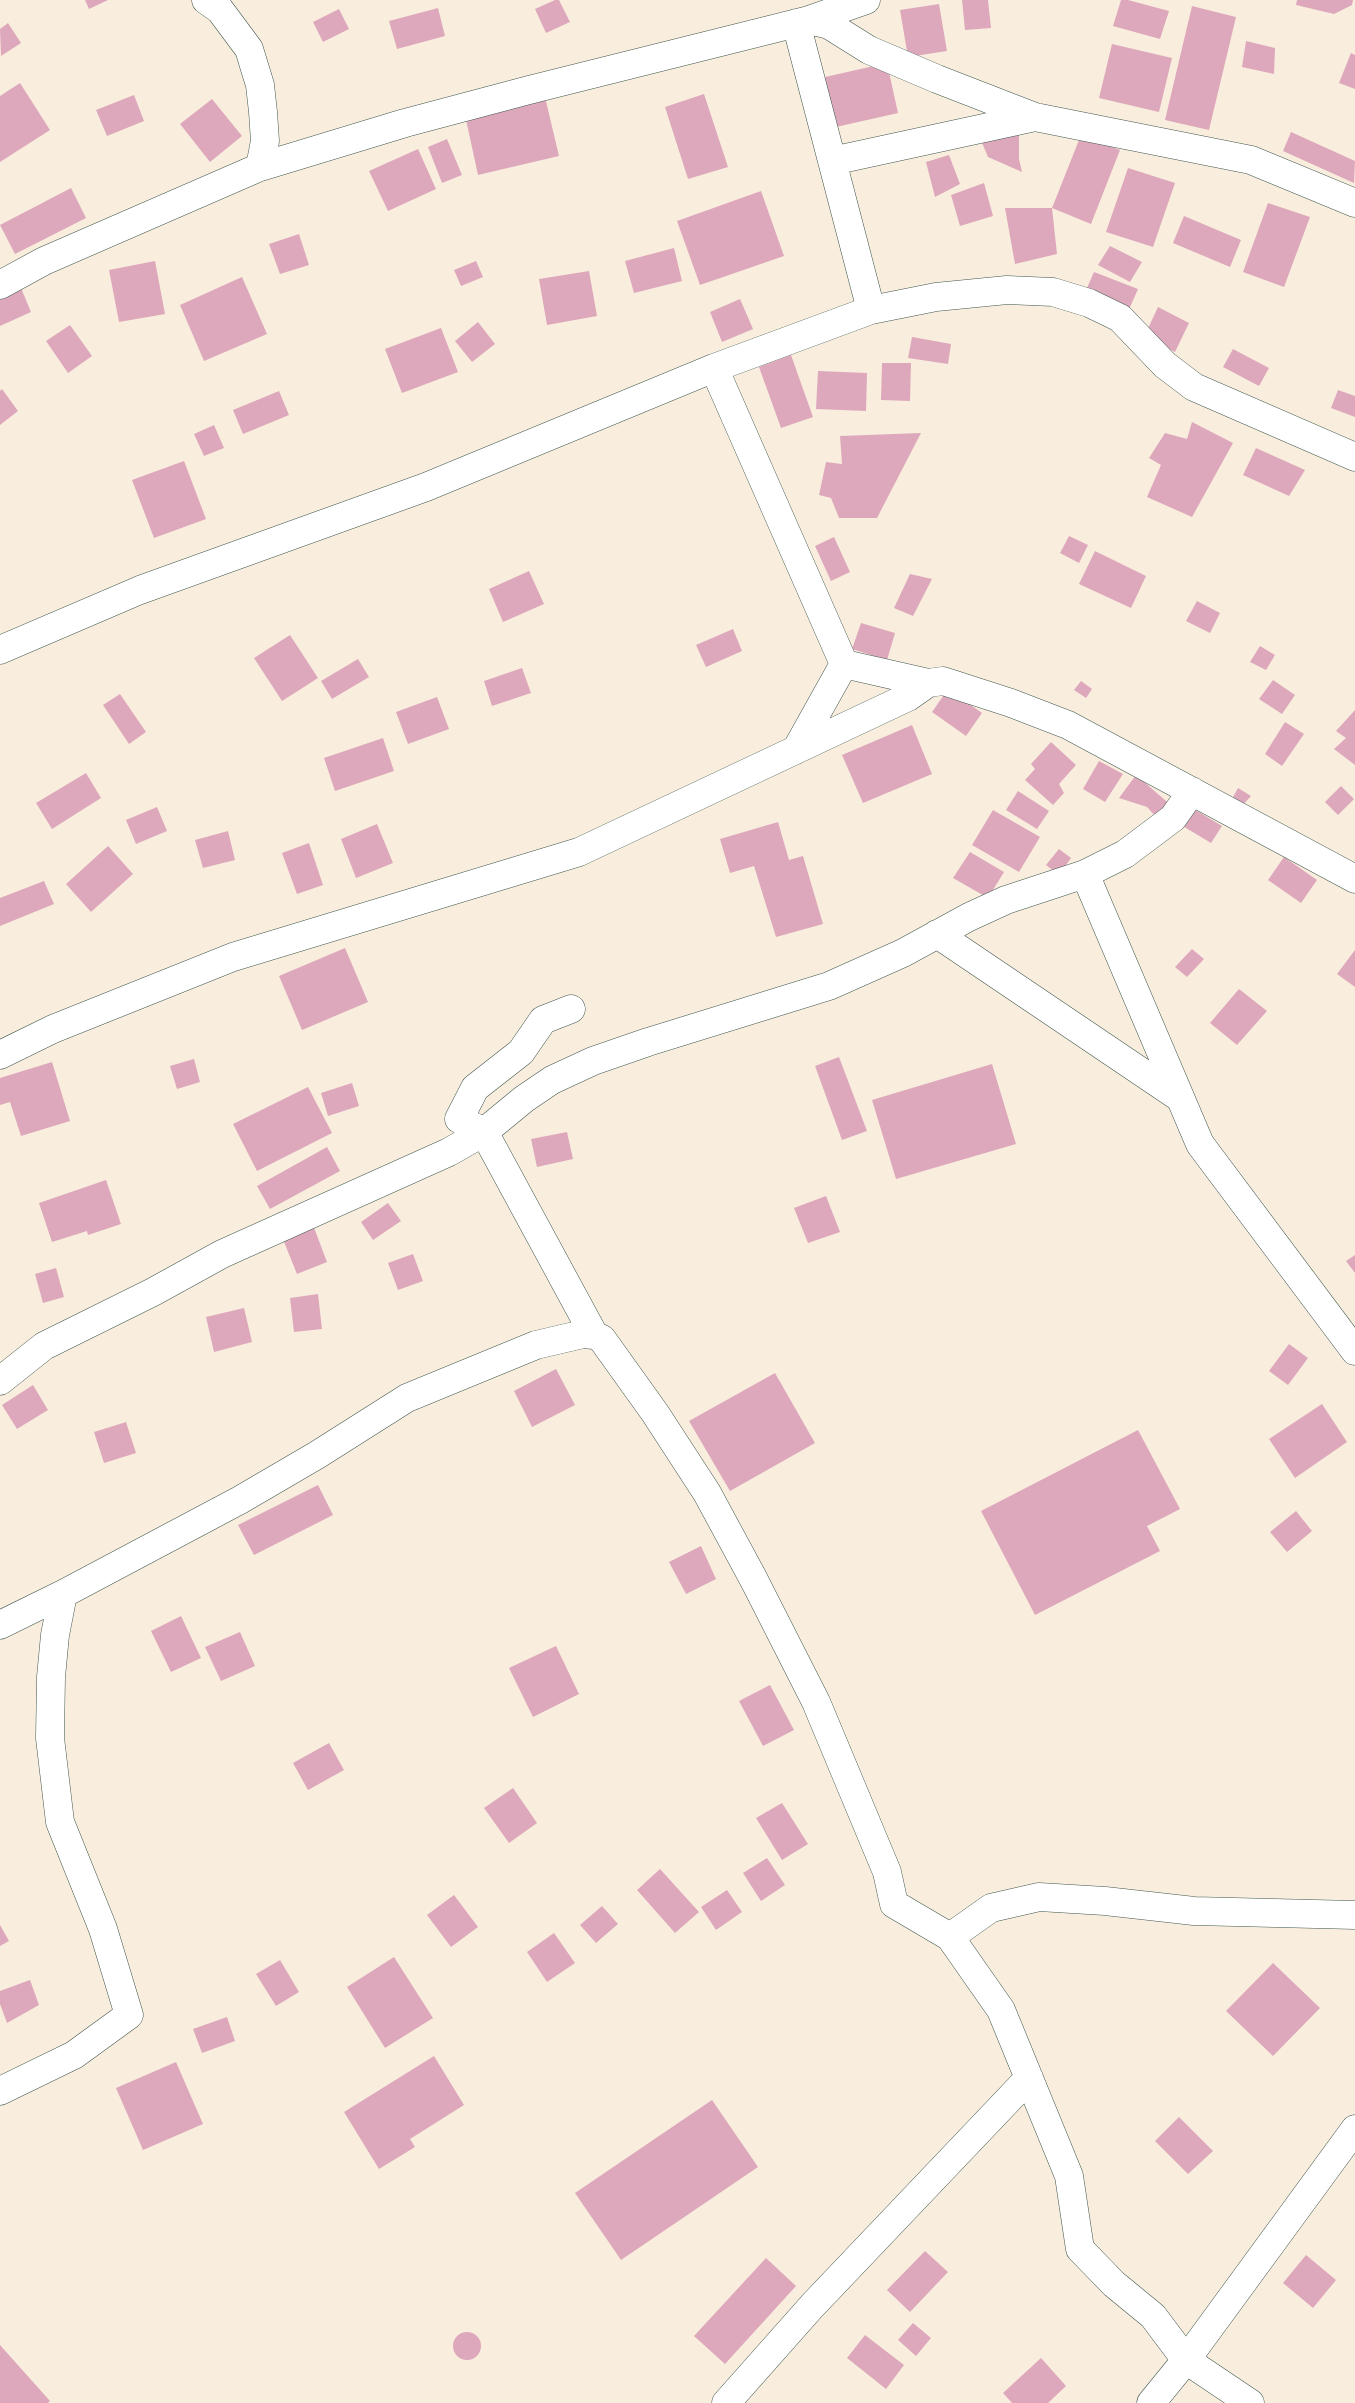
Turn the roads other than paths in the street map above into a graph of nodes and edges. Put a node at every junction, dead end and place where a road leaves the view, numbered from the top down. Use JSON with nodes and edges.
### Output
{"nodes":[{"id":1,"x":206,"y":0,"type":"edge"},
{"id":2,"x":866,"y":0,"type":"edge"},
{"id":3,"x":802,"y":22,"type":"junction"},
{"id":4,"x":1035,"y":117,"type":"junction"},
{"id":5,"x":832,"y":161,"type":"junction"},
{"id":6,"x":260,"y":167,"type":"junction"},
{"id":7,"x":1355,"y":203,"type":"edge"},
{"id":8,"x":0,"y":285,"type":"edge"},
{"id":9,"x":871,"y":310,"type":"junction"},
{"id":10,"x":714,"y":368,"type":"junction"},
{"id":11,"x":1355,"y":457,"type":"edge"},
{"id":12,"x":0,"y":650,"type":"edge"},
{"id":13,"x":844,"y":664,"type":"junction"},
{"id":14,"x":928,"y":683,"type":"junction"},
{"id":15,"x":796,"y":750,"type":"junction"},
{"id":16,"x":1192,"y":791,"type":"junction"},
{"id":17,"x":1085,"y":874,"type":"junction"},
{"id":18,"x":1355,"y":879,"type":"edge"},
{"id":19,"x":937,"y":934,"type":"junction"},
{"id":20,"x":571,"y":1009,"type":"dead end"},
{"id":21,"x":0,"y":1055,"type":"edge"},
{"id":22,"x":1180,"y":1098,"type":"junction"},
{"id":23,"x":484,"y":1132,"type":"junction"},
{"id":24,"x":594,"y":1334,"type":"junction"},
{"id":25,"x":1355,"y":1351,"type":"edge"},
{"id":26,"x":0,"y":1381,"type":"edge"},
{"id":27,"x":62,"y":1594,"type":"junction"},
{"id":28,"x":0,"y":1625,"type":"edge"},
{"id":29,"x":1355,"y":1915,"type":"edge"},
{"id":30,"x":950,"y":1937,"type":"junction"},
{"id":31,"x":1029,"y":2078,"type":"junction"},
{"id":32,"x":0,"y":2091,"type":"edge"},
{"id":33,"x":1355,"y":2129,"type":"edge"},
{"id":34,"x":1186,"y":2360,"type":"junction"},
{"id":35,"x":726,"y":2403,"type":"edge"},
{"id":36,"x":1151,"y":2403,"type":"edge"},
{"id":37,"x":1250,"y":2403,"type":"edge"}],
"edges":[{"from":1,"to":6,"type":"street"},
{"from":2,"to":3,"type":"street"},
{"from":3,"to":4,"type":"street"},
{"from":3,"to":5,"type":"street"},
{"from":3,"to":6,"type":"street"},
{"from":4,"to":5,"type":"street"},
{"from":4,"to":7,"type":"street"},
{"from":5,"to":9,"type":"street"},
{"from":6,"to":8,"type":"street"},
{"from":9,"to":10,"type":"street"},
{"from":9,"to":11,"type":"street"},
{"from":10,"to":12,"type":"street"},
{"from":10,"to":13,"type":"street"},
{"from":13,"to":14,"type":"street"},
{"from":13,"to":15,"type":"street"},
{"from":14,"to":15,"type":"street"},
{"from":14,"to":16,"type":"street"},
{"from":15,"to":21,"type":"street"},
{"from":16,"to":17,"type":"street"},
{"from":16,"to":18,"type":"street"},
{"from":17,"to":19,"type":"street"},
{"from":17,"to":22,"type":"street"},
{"from":19,"to":22,"type":"street"},
{"from":19,"to":23,"type":"street"},
{"from":20,"to":23,"type":"street"},
{"from":22,"to":25,"type":"street"},
{"from":23,"to":24,"type":"street"},
{"from":23,"to":26,"type":"street"},
{"from":24,"to":27,"type":"street"},
{"from":24,"to":30,"type":"street"},
{"from":27,"to":28,"type":"street"},
{"from":27,"to":32,"type":"street"},
{"from":29,"to":30,"type":"street"},
{"from":30,"to":31,"type":"street"},
{"from":31,"to":34,"type":"street"},
{"from":31,"to":35,"type":"street"},
{"from":33,"to":34,"type":"street"},
{"from":34,"to":36,"type":"street"},
{"from":34,"to":37,"type":"street"}]}
